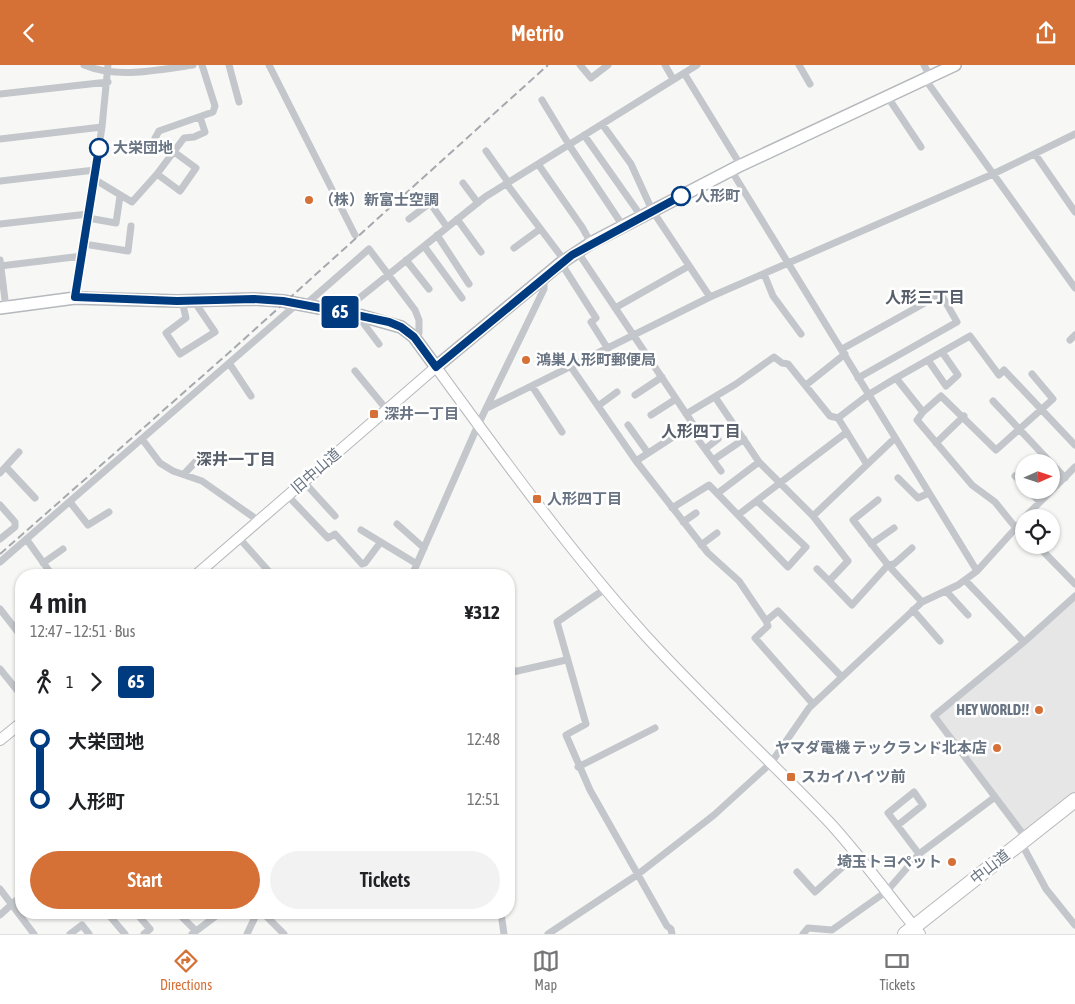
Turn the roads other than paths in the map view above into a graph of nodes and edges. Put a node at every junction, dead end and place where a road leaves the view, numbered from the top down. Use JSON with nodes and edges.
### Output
{"nodes":[{"id":1,"x":84,"y":65,"type":"edge"},
{"id":2,"x":193,"y":65,"type":"edge"},
{"id":3,"x":202,"y":65,"type":"edge"},
{"id":4,"x":229,"y":65,"type":"edge"},
{"id":5,"x":269,"y":65,"type":"edge"},
{"id":6,"x":580,"y":65,"type":"edge"},
{"id":7,"x":608,"y":65,"type":"edge"},
{"id":8,"x":665,"y":65,"type":"edge"},
{"id":9,"x":695,"y":65,"type":"edge"},
{"id":10,"x":799,"y":65,"type":"edge"},
{"id":11,"x":924,"y":65,"type":"edge"},
{"id":12,"x":955,"y":65,"type":"edge"},
{"id":13,"x":108,"y":68,"type":"edge"},
{"id":14,"x":684,"y":73,"type":"junction"},
{"id":15,"x":927,"y":77,"type":"junction"},
{"id":16,"x":674,"y":79,"type":"junction"},
{"id":17,"x":108,"y":82,"type":"junction"},
{"id":18,"x":810,"y":84,"type":"dead end"},
{"id":19,"x":0,"y":94,"type":"edge"},
{"id":20,"x":887,"y":96,"type":"junction"},
{"id":21,"x":542,"y":100,"type":"dead end"},
{"id":22,"x":239,"y":102,"type":"dead end"},
{"id":23,"x":200,"y":117,"type":"junction"},
{"id":24,"x":602,"y":124,"type":"junction"},
{"id":25,"x":102,"y":127,"type":"junction"},
{"id":26,"x":1075,"y":134,"type":"edge"},
{"id":27,"x":584,"y":135,"type":"junction"},
{"id":28,"x":0,"y":139,"type":"edge"},
{"id":29,"x":570,"y":144,"type":"junction"},
{"id":30,"x":921,"y":147,"type":"dead end"},
{"id":31,"x":486,"y":151,"type":"dead end"},
{"id":32,"x":174,"y":153,"type":"junction"},
{"id":33,"x":1035,"y":154,"type":"junction"},
{"id":34,"x":538,"y":164,"type":"junction"},
{"id":35,"x":736,"y":168,"type":"junction"},
{"id":36,"x":95,"y":170,"type":"junction"},
{"id":37,"x":157,"y":174,"type":"junction"},
{"id":38,"x":993,"y":174,"type":"junction"},
{"id":39,"x":94,"y":179,"type":"junction"},
{"id":40,"x":0,"y":181,"type":"edge"},
{"id":41,"x":507,"y":182,"type":"junction"},
{"id":42,"x":463,"y":183,"type":"dead end"},
{"id":43,"x":120,"y":196,"type":"junction"},
{"id":44,"x":478,"y":203,"type":"junction"},
{"id":45,"x":652,"y":210,"type":"junction"},
{"id":46,"x":1075,"y":212,"type":"edge"},
{"id":47,"x":88,"y":216,"type":"junction"},
{"id":48,"x":641,"y":216,"type":"junction"},
{"id":49,"x":410,"y":219,"type":"dead end"},
{"id":50,"x":457,"y":219,"type":"junction"},
{"id":51,"x":0,"y":224,"type":"edge"},
{"id":52,"x":130,"y":226,"type":"dead end"},
{"id":53,"x":623,"y":226,"type":"junction"},
{"id":54,"x":447,"y":227,"type":"junction"},
{"id":55,"x":540,"y":229,"type":"junction"},
{"id":56,"x":355,"y":235,"type":"dead end"},
{"id":57,"x":437,"y":235,"type":"junction"},
{"id":58,"x":591,"y":243,"type":"junction"},
{"id":59,"x":84,"y":244,"type":"junction"},
{"id":60,"x":424,"y":246,"type":"junction"},
{"id":61,"x":514,"y":248,"type":"dead end"},
{"id":62,"x":578,"y":251,"type":"junction"},
{"id":63,"x":481,"y":252,"type":"dead end"},
{"id":64,"x":82,"y":256,"type":"junction"},
{"id":65,"x":0,"y":260,"type":"edge"},
{"id":66,"x":406,"y":260,"type":"junction"},
{"id":67,"x":563,"y":262,"type":"junction"},
{"id":68,"x":790,"y":263,"type":"junction"},
{"id":69,"x":0,"y":266,"type":"edge"},
{"id":70,"x":689,"y":266,"type":"junction"},
{"id":71,"x":388,"y":273,"type":"junction"},
{"id":72,"x":764,"y":274,"type":"junction"},
{"id":73,"x":544,"y":276,"type":"junction"},
{"id":74,"x":469,"y":283,"type":"dead end"},
{"id":75,"x":1075,"y":287,"type":"edge"},
{"id":76,"x":429,"y":289,"type":"dead end"},
{"id":77,"x":75,"y":297,"type":"junction"},
{"id":78,"x":710,"y":297,"type":"junction"},
{"id":79,"x":462,"y":298,"type":"dead end"},
{"id":80,"x":182,"y":301,"type":"junction"},
{"id":81,"x":194,"y":301,"type":"junction"},
{"id":82,"x":301,"y":305,"type":"junction"},
{"id":83,"x":3,"y":308,"type":"edge"},
{"id":84,"x":615,"y":308,"type":"junction"},
{"id":85,"x":342,"y":312,"type":"junction"},
{"id":86,"x":362,"y":316,"type":"junction"},
{"id":87,"x":801,"y":334,"type":"dead end"},
{"id":88,"x":634,"y":336,"type":"junction"},
{"id":89,"x":414,"y":337,"type":"junction"},
{"id":90,"x":379,"y":344,"type":"dead end"},
{"id":91,"x":608,"y":349,"type":"junction"},
{"id":92,"x":843,"y":351,"type":"junction"},
{"id":93,"x":942,"y":352,"type":"junction"},
{"id":94,"x":928,"y":360,"type":"junction"},
{"id":95,"x":229,"y":363,"type":"junction"},
{"id":96,"x":436,"y":367,"type":"junction"},
{"id":97,"x":571,"y":367,"type":"junction"},
{"id":98,"x":355,"y":371,"type":"dead end"},
{"id":99,"x":1032,"y":374,"type":"dead end"},
{"id":100,"x":662,"y":377,"type":"junction"},
{"id":101,"x":858,"y":378,"type":"junction"},
{"id":102,"x":896,"y":378,"type":"junction"},
{"id":103,"x":532,"y":385,"type":"junction"},
{"id":104,"x":806,"y":385,"type":"junction"},
{"id":105,"x":617,"y":392,"type":"dead end"},
{"id":106,"x":635,"y":395,"type":"dead end"},
{"id":107,"x":868,"y":395,"type":"junction"},
{"id":108,"x":251,"y":396,"type":"dead end"},
{"id":109,"x":715,"y":397,"type":"junction"},
{"id":110,"x":676,"y":399,"type":"junction"},
{"id":111,"x":993,"y":401,"type":"dead end"},
{"id":112,"x":598,"y":406,"type":"junction"},
{"id":113,"x":489,"y":407,"type":"junction"},
{"id":114,"x":1040,"y":409,"type":"junction"},
{"id":115,"x":387,"y":410,"type":"junction"},
{"id":116,"x":922,"y":412,"type":"junction"},
{"id":117,"x":686,"y":414,"type":"junction"},
{"id":118,"x":651,"y":415,"type":"dead end"},
{"id":119,"x":964,"y":416,"type":"junction"},
{"id":120,"x":838,"y":417,"type":"junction"},
{"id":121,"x":478,"y":425,"type":"junction"},
{"id":122,"x":628,"y":425,"type":"dead end"},
{"id":123,"x":688,"y":426,"type":"junction"},
{"id":124,"x":1020,"y":427,"type":"junction"},
{"id":125,"x":562,"y":432,"type":"dead end"},
{"id":126,"x":847,"y":432,"type":"junction"},
{"id":127,"x":895,"y":437,"type":"junction"},
{"id":128,"x":142,"y":439,"type":"junction"},
{"id":129,"x":718,"y":439,"type":"dead end"},
{"id":130,"x":744,"y":439,"type":"junction"},
{"id":131,"x":936,"y":443,"type":"junction"},
{"id":132,"x":1075,"y":445,"type":"edge"},
{"id":133,"x":705,"y":449,"type":"junction"},
{"id":134,"x":19,"y":452,"type":"dead end"},
{"id":135,"x":648,"y":453,"type":"junction"},
{"id":136,"x":201,"y":456,"type":"dead end"},
{"id":137,"x":713,"y":460,"type":"junction"},
{"id":138,"x":636,"y":461,"type":"junction"},
{"id":139,"x":760,"y":462,"type":"junction"},
{"id":140,"x":866,"y":463,"type":"junction"},
{"id":141,"x":6,"y":467,"type":"junction"},
{"id":142,"x":1075,"y":467,"type":"edge"},
{"id":143,"x":721,"y":471,"type":"dead end"},
{"id":144,"x":0,"y":473,"type":"edge"},
{"id":145,"x":184,"y":474,"type":"junction"},
{"id":146,"x":898,"y":478,"type":"dead end"},
{"id":147,"x":1066,"y":478,"type":"junction"},
{"id":148,"x":304,"y":482,"type":"junction"},
{"id":149,"x":780,"y":485,"type":"junction"},
{"id":150,"x":718,"y":493,"type":"junction"},
{"id":151,"x":929,"y":493,"type":"junction"},
{"id":152,"x":288,"y":496,"type":"junction"},
{"id":153,"x":35,"y":498,"type":"dead end"},
{"id":154,"x":1037,"y":499,"type":"edge"},
{"id":155,"x":878,"y":500,"type":"dead end"},
{"id":156,"x":757,"y":501,"type":"junction"},
{"id":157,"x":70,"y":502,"type":"junction"},
{"id":158,"x":1040,"y":502,"type":"junction"},
{"id":159,"x":0,"y":505,"type":"edge"},
{"id":160,"x":672,"y":508,"type":"junction"},
{"id":161,"x":1033,"y":509,"type":"edge"},
{"id":162,"x":109,"y":512,"type":"dead end"},
{"id":163,"x":696,"y":513,"type":"dead end"},
{"id":164,"x":738,"y":515,"type":"junction"},
{"id":165,"x":335,"y":516,"type":"dead end"},
{"id":166,"x":813,"y":516,"type":"junction"},
{"id":167,"x":259,"y":521,"type":"junction"},
{"id":168,"x":683,"y":522,"type":"junction"},
{"id":169,"x":397,"y":524,"type":"dead end"},
{"id":170,"x":1015,"y":525,"type":"edge"},
{"id":171,"x":894,"y":528,"type":"dead end"},
{"id":172,"x":1015,"y":529,"type":"edge"},
{"id":173,"x":361,"y":530,"type":"dead end"},
{"id":174,"x":717,"y":533,"type":"dead end"},
{"id":175,"x":239,"y":538,"type":"junction"},
{"id":176,"x":0,"y":539,"type":"edge"},
{"id":177,"x":27,"y":539,"type":"junction"},
{"id":178,"x":380,"y":543,"type":"junction"},
{"id":179,"x":871,"y":544,"type":"junction"},
{"id":180,"x":701,"y":545,"type":"junction"},
{"id":181,"x":424,"y":548,"type":"junction"},
{"id":182,"x":912,"y":548,"type":"dead end"},
{"id":183,"x":63,"y":549,"type":"dead end"},
{"id":184,"x":1046,"y":554,"type":"edge"},
{"id":185,"x":0,"y":563,"type":"edge"},
{"id":186,"x":43,"y":563,"type":"junction"},
{"id":187,"x":417,"y":564,"type":"junction"},
{"id":188,"x":888,"y":565,"type":"junction"},
{"id":189,"x":48,"y":569,"type":"edge"},
{"id":190,"x":203,"y":569,"type":"edge"},
{"id":191,"x":267,"y":569,"type":"edge"},
{"id":192,"x":415,"y":569,"type":"edge"},
{"id":193,"x":817,"y":569,"type":"dead end"},
{"id":194,"x":977,"y":571,"type":"junction"},
{"id":195,"x":965,"y":580,"type":"junction"},
{"id":196,"x":829,"y":581,"type":"junction"},
{"id":197,"x":1075,"y":584,"type":"edge"},
{"id":198,"x":605,"y":589,"type":"junction"},
{"id":199,"x":946,"y":591,"type":"junction"},
{"id":200,"x":1075,"y":596,"type":"edge"},
{"id":201,"x":922,"y":602,"type":"junction"},
{"id":202,"x":0,"y":609,"type":"edge"},
{"id":203,"x":913,"y":610,"type":"junction"},
{"id":204,"x":968,"y":615,"type":"dead end"},
{"id":205,"x":766,"y":621,"type":"junction"},
{"id":206,"x":15,"y":628,"type":"edge"},
{"id":207,"x":940,"y":641,"type":"dead end"},
{"id":208,"x":1024,"y":642,"type":"junction"},
{"id":209,"x":566,"y":660,"type":"junction"},
{"id":210,"x":0,"y":669,"type":"edge"},
{"id":211,"x":515,"y":672,"type":"edge"},
{"id":212,"x":842,"y":677,"type":"junction"},
{"id":213,"x":15,"y":688,"type":"edge"},
{"id":214,"x":813,"y":704,"type":"junction"},
{"id":215,"x":15,"y":728,"type":"edge"},
{"id":216,"x":655,"y":728,"type":"dead end"},
{"id":217,"x":0,"y":740,"type":"edge"},
{"id":218,"x":771,"y":763,"type":"junction"},
{"id":219,"x":578,"y":767,"type":"junction"},
{"id":220,"x":995,"y":797,"type":"junction"},
{"id":221,"x":1075,"y":800,"type":"edge"},
{"id":222,"x":1075,"y":811,"type":"edge"},
{"id":223,"x":898,"y":825,"type":"junction"},
{"id":224,"x":1026,"y":844,"type":"junction"},
{"id":225,"x":857,"y":854,"type":"junction"},
{"id":226,"x":919,"y":854,"type":"junction"},
{"id":227,"x":797,"y":872,"type":"dead end"},
{"id":228,"x":637,"y":875,"type":"junction"},
{"id":229,"x":0,"y":889,"type":"edge"},
{"id":230,"x":887,"y":891,"type":"junction"},
{"id":231,"x":15,"y":902,"type":"edge"},
{"id":232,"x":12,"y":905,"type":"junction"},
{"id":233,"x":15,"y":909,"type":"edge"},
{"id":234,"x":0,"y":915,"type":"edge"},
{"id":235,"x":23,"y":919,"type":"edge"},
{"id":236,"x":112,"y":919,"type":"edge"},
{"id":237,"x":141,"y":919,"type":"edge"},
{"id":238,"x":183,"y":919,"type":"edge"},
{"id":239,"x":212,"y":919,"type":"edge"},
{"id":240,"x":254,"y":919,"type":"edge"},
{"id":241,"x":269,"y":919,"type":"edge"},
{"id":242,"x":503,"y":919,"type":"edge"},
{"id":243,"x":1075,"y":925,"type":"edge"},
{"id":244,"x":194,"y":932,"type":"edge"},
{"id":245,"x":916,"y":932,"type":"edge"},
{"id":246,"x":34,"y":934,"type":"edge"},
{"id":247,"x":70,"y":934,"type":"edge"},
{"id":248,"x":89,"y":934,"type":"edge"},
{"id":249,"x":125,"y":934,"type":"edge"},
{"id":250,"x":144,"y":934,"type":"edge"},
{"id":251,"x":247,"y":934,"type":"edge"},
{"id":252,"x":284,"y":934,"type":"edge"},
{"id":253,"x":504,"y":934,"type":"edge"},
{"id":254,"x":548,"y":934,"type":"edge"},
{"id":255,"x":672,"y":934,"type":"edge"},
{"id":256,"x":803,"y":934,"type":"edge"}],
"edges":[{"from":1,"to":13,"type":"street"},
{"from":2,"to":13,"type":"street"},
{"from":3,"to":23,"type":"street"},
{"from":4,"to":22,"type":"street"},
{"from":5,"to":56,"type":"street"},
{"from":6,"to":7,"type":"street"},
{"from":8,"to":16,"type":"street"},
{"from":9,"to":14,"type":"street"},
{"from":10,"to":18,"type":"street"},
{"from":11,"to":15,"type":"street"},
{"from":12,"to":15,"type":"main road"},
{"from":13,"to":17,"type":"street"},
{"from":14,"to":16,"type":"street"},
{"from":14,"to":35,"type":"street"},
{"from":15,"to":20,"type":"main road"},
{"from":15,"to":38,"type":"street"},
{"from":16,"to":24,"type":"street"},
{"from":17,"to":19,"type":"street"},
{"from":17,"to":25,"type":"street"},
{"from":20,"to":30,"type":"street"},
{"from":20,"to":35,"type":"main road"},
{"from":21,"to":29,"type":"street"},
{"from":23,"to":32,"type":"street"},
{"from":23,"to":32,"type":"street"},
{"from":24,"to":27,"type":"street"},
{"from":24,"to":45,"type":"street"},
{"from":25,"to":28,"type":"street"},
{"from":25,"to":36,"type":"street"},
{"from":26,"to":33,"type":"street"},
{"from":27,"to":29,"type":"street"},
{"from":27,"to":48,"type":"street"},
{"from":29,"to":34,"type":"street"},
{"from":29,"to":53,"type":"street"},
{"from":31,"to":41,"type":"street"},
{"from":32,"to":37,"type":"street"},
{"from":32,"to":37,"type":"street"},
{"from":33,"to":38,"type":"street"},
{"from":33,"to":46,"type":"street"},
{"from":34,"to":41,"type":"street"},
{"from":34,"to":58,"type":"street"},
{"from":35,"to":45,"type":"main road"},
{"from":35,"to":68,"type":"street"},
{"from":36,"to":39,"type":"street"},
{"from":36,"to":40,"type":"street"},
{"from":37,"to":43,"type":"street"},
{"from":38,"to":68,"type":"street"},
{"from":38,"to":75,"type":"street"},
{"from":39,"to":43,"type":"street"},
{"from":39,"to":47,"type":"street"},
{"from":41,"to":44,"type":"street"},
{"from":41,"to":55,"type":"street"},
{"from":42,"to":44,"type":"street"},
{"from":43,"to":47,"type":"street"},
{"from":44,"to":50,"type":"street"},
{"from":45,"to":48,"type":"main road"},
{"from":45,"to":70,"type":"street"},
{"from":47,"to":51,"type":"street"},
{"from":47,"to":59,"type":"street"},
{"from":48,"to":53,"type":"main road"},
{"from":49,"to":54,"type":"street"},
{"from":50,"to":54,"type":"street"},
{"from":50,"to":63,"type":"street"},
{"from":52,"to":59,"type":"street"},
{"from":53,"to":58,"type":"main road"},
{"from":54,"to":57,"type":"street"},
{"from":55,"to":61,"type":"street"},
{"from":55,"to":67,"type":"street"},
{"from":57,"to":60,"type":"street"},
{"from":57,"to":74,"type":"street"},
{"from":58,"to":62,"type":"main road"},
{"from":59,"to":64,"type":"street"},
{"from":60,"to":66,"type":"street"},
{"from":60,"to":79,"type":"street"},
{"from":62,"to":67,"type":"main road"},
{"from":62,"to":84,"type":"street"},
{"from":64,"to":69,"type":"street"},
{"from":64,"to":77,"type":"street"},
{"from":65,"to":69,"type":"street"},
{"from":66,"to":71,"type":"street"},
{"from":66,"to":76,"type":"street"},
{"from":67,"to":73,"type":"main road"},
{"from":67,"to":91,"type":"street"},
{"from":68,"to":72,"type":"street"},
{"from":68,"to":92,"type":"street"},
{"from":69,"to":83,"type":"street"},
{"from":70,"to":78,"type":"street"},
{"from":70,"to":84,"type":"street"},
{"from":71,"to":82,"type":"street"},
{"from":71,"to":85,"type":"street"},
{"from":71,"to":89,"type":"street"},
{"from":72,"to":78,"type":"street"},
{"from":72,"to":87,"type":"street"},
{"from":73,"to":96,"type":"main road"},
{"from":73,"to":113,"type":"street"},
{"from":77,"to":80,"type":"main road"},
{"from":77,"to":83,"type":"main road"},
{"from":78,"to":88,"type":"street"},
{"from":80,"to":81,"type":"main road"},
{"from":80,"to":81,"type":"street"},
{"from":81,"to":82,"type":"main road"},
{"from":82,"to":85,"type":"main road"},
{"from":82,"to":95,"type":"street"},
{"from":84,"to":88,"type":"street"},
{"from":85,"to":86,"type":"main road"},
{"from":86,"to":89,"type":"main road"},
{"from":86,"to":90,"type":"street"},
{"from":88,"to":91,"type":"street"},
{"from":88,"to":100,"type":"street"},
{"from":89,"to":96,"type":"main road"},
{"from":91,"to":97,"type":"street"},
{"from":92,"to":101,"type":"street"},
{"from":92,"to":101,"type":"street"},
{"from":92,"to":104,"type":"street"},
{"from":93,"to":94,"type":"street"},
{"from":93,"to":94,"type":"street"},
{"from":93,"to":114,"type":"street"},
{"from":94,"to":102,"type":"street"},
{"from":95,"to":108,"type":"street"},
{"from":95,"to":128,"type":"street"},
{"from":96,"to":115,"type":"street","name":"旧中山道"},
{"from":96,"to":121,"type":"street"},
{"from":97,"to":103,"type":"street"},
{"from":97,"to":112,"type":"street"},
{"from":98,"to":115,"type":"street"},
{"from":99,"to":114,"type":"street"},
{"from":100,"to":106,"type":"street"},
{"from":100,"to":110,"type":"street"},
{"from":101,"to":107,"type":"street"},
{"from":102,"to":107,"type":"street"},
{"from":102,"to":116,"type":"street"},
{"from":103,"to":113,"type":"street"},
{"from":103,"to":125,"type":"street"},
{"from":104,"to":109,"type":"street"},
{"from":104,"to":120,"type":"street"},
{"from":105,"to":112,"type":"street"},
{"from":107,"to":120,"type":"street"},
{"from":107,"to":127,"type":"street"},
{"from":109,"to":117,"type":"street"},
{"from":109,"to":130,"type":"street"},
{"from":110,"to":117,"type":"street"},
{"from":110,"to":118,"type":"street"},
{"from":111,"to":124,"type":"street"},
{"from":112,"to":138,"type":"street"},
{"from":113,"to":121,"type":"street"},
{"from":114,"to":124,"type":"street"},
{"from":114,"to":132,"type":"street"},
{"from":115,"to":148,"type":"street","name":"旧中山道"},
{"from":116,"to":119,"type":"street"},
{"from":116,"to":131,"type":"street"},
{"from":117,"to":123,"type":"street"},
{"from":119,"to":124,"type":"street"},
{"from":119,"to":131,"type":"street"},
{"from":120,"to":126,"type":"street"},
{"from":121,"to":181,"type":"street"},
{"from":121,"to":198,"type":"street"},
{"from":122,"to":135,"type":"street"},
{"from":123,"to":133,"type":"street"},
{"from":123,"to":135,"type":"street"},
{"from":124,"to":147,"type":"street"},
{"from":126,"to":140,"type":"street"},
{"from":126,"to":149,"type":"street"},
{"from":127,"to":140,"type":"street"},
{"from":127,"to":151,"type":"street"},
{"from":128,"to":145,"type":"street"},
{"from":128,"to":157,"type":"street"},
{"from":129,"to":133,"type":"street"},
{"from":130,"to":137,"type":"street"},
{"from":130,"to":139,"type":"street"},
{"from":131,"to":170,"type":"street"},
{"from":133,"to":137,"type":"street"},
{"from":134,"to":141,"type":"street"},
{"from":135,"to":138,"type":"street"},
{"from":136,"to":145,"type":"street"},
{"from":137,"to":143,"type":"street"},
{"from":138,"to":160,"type":"street"},
{"from":139,"to":149,"type":"street"},
{"from":139,"to":150,"type":"street"},
{"from":140,"to":166,"type":"street"},
{"from":141,"to":144,"type":"street"},
{"from":141,"to":153,"type":"street"},
{"from":142,"to":147,"type":"street"},
{"from":145,"to":167,"type":"street"},
{"from":146,"to":151,"type":"street"},
{"from":147,"to":158,"type":"street"},
{"from":148,"to":152,"type":"street","name":"旧中山道"},
{"from":148,"to":165,"type":"street"},
{"from":149,"to":156,"type":"street"},
{"from":149,"to":166,"type":"street"},
{"from":150,"to":160,"type":"street"},
{"from":150,"to":164,"type":"street"},
{"from":151,"to":194,"type":"street"},
{"from":152,"to":167,"type":"street","name":"旧中山道"},
{"from":152,"to":178,"type":"street"},
{"from":154,"to":158,"type":"street"},
{"from":155,"to":179,"type":"street"},
{"from":156,"to":164,"type":"street"},
{"from":156,"to":164,"type":"street"},
{"from":157,"to":162,"type":"street"},
{"from":157,"to":177,"type":"street"},
{"from":158,"to":161,"type":"street"},
{"from":159,"to":176,"type":"street"},
{"from":160,"to":168,"type":"street"},
{"from":163,"to":168,"type":"street"},
{"from":166,"to":196,"type":"street"},
{"from":167,"to":175,"type":"street","name":"旧中山道"},
{"from":168,"to":180,"type":"street"},
{"from":169,"to":181,"type":"street"},
{"from":171,"to":179,"type":"street"},
{"from":172,"to":194,"type":"street"},
{"from":173,"to":178,"type":"street"},
{"from":174,"to":180,"type":"street"},
{"from":175,"to":190,"type":"street","name":"旧中山道"},
{"from":175,"to":191,"type":"street"},
{"from":177,"to":185,"type":"street"},
{"from":177,"to":186,"type":"street"},
{"from":178,"to":187,"type":"street"},
{"from":179,"to":188,"type":"street"},
{"from":180,"to":205,"type":"street"},
{"from":181,"to":187,"type":"street"},
{"from":182,"to":188,"type":"street"},
{"from":183,"to":186,"type":"street"},
{"from":184,"to":197,"type":"street"},
{"from":186,"to":189,"type":"street"},
{"from":187,"to":192,"type":"street"},
{"from":188,"to":196,"type":"street"},
{"from":188,"to":201,"type":"street"},
{"from":193,"to":196,"type":"street"},
{"from":194,"to":195,"type":"street"},
{"from":195,"to":199,"type":"street"},
{"from":195,"to":208,"type":"street"},
{"from":198,"to":209,"type":"street"},
{"from":198,"to":218,"type":"street"},
{"from":199,"to":201,"type":"street"},
{"from":199,"to":204,"type":"street"},
{"from":200,"to":208,"type":"street"},
{"from":201,"to":203,"type":"street"},
{"from":202,"to":206,"type":"street"},
{"from":203,"to":207,"type":"street"},
{"from":203,"to":212,"type":"street"},
{"from":205,"to":212,"type":"street"},
{"from":205,"to":214,"type":"street"},
{"from":208,"to":220,"type":"street"},
{"from":209,"to":211,"type":"street"},
{"from":209,"to":219,"type":"street"},
{"from":210,"to":213,"type":"street"},
{"from":212,"to":214,"type":"street"},
{"from":214,"to":218,"type":"street"},
{"from":215,"to":217,"type":"street"},
{"from":216,"to":219,"type":"street"},
{"from":218,"to":225,"type":"street"},
{"from":218,"to":228,"type":"street"},
{"from":219,"to":228,"type":"street"},
{"from":220,"to":224,"type":"street"},
{"from":220,"to":226,"type":"street"},
{"from":221,"to":224,"type":"highway","name":"中山道"},
{"from":222,"to":224,"type":"highway","name":"中山道"},
{"from":223,"to":223,"type":"street"},
{"from":223,"to":226,"type":"street"},
{"from":224,"to":243,"type":"street"},
{"from":224,"to":245,"type":"highway","name":"中山道"},
{"from":225,"to":227,"type":"street"},
{"from":225,"to":230,"type":"street"},
{"from":226,"to":230,"type":"street"},
{"from":228,"to":254,"type":"street"},
{"from":228,"to":255,"type":"street"},
{"from":229,"to":232,"type":"street"},
{"from":230,"to":245,"type":"street"},
{"from":230,"to":256,"type":"street"},
{"from":231,"to":232,"type":"street"},
{"from":232,"to":233,"type":"street"},
{"from":232,"to":234,"type":"street"},
{"from":235,"to":246,"type":"street"},
{"from":236,"to":249,"type":"street"},
{"from":237,"to":250,"type":"street"},
{"from":238,"to":244,"type":"street"},
{"from":239,"to":244,"type":"street"},
{"from":240,"to":251,"type":"street"},
{"from":241,"to":252,"type":"street"},
{"from":242,"to":253,"type":"street"},
{"from":247,"to":248,"type":"street"}]}
